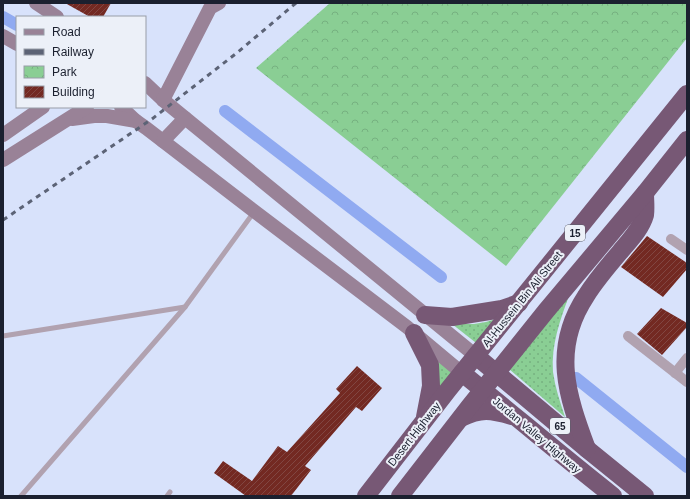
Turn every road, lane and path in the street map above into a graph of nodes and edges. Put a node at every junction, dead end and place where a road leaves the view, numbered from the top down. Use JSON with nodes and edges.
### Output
{"nodes":[{"id":1,"x":36,"y":3,"type":"edge"},
{"id":2,"x":211,"y":5,"type":"edge"},
{"id":3,"x":56,"y":16,"type":"edge"},
{"id":4,"x":3,"y":36,"type":"edge"},
{"id":5,"x":16,"y":43,"type":"edge"},
{"id":6,"x":146,"y":84,"type":"edge"},
{"id":7,"x":687,"y":94,"type":"edge"},
{"id":8,"x":163,"y":100,"type":"junction"},
{"id":9,"x":40,"y":108,"type":"edge"},
{"id":10,"x":85,"y":108,"type":"edge"},
{"id":11,"x":122,"y":108,"type":"edge"},
{"id":12,"x":27,"y":113,"type":"edge"},
{"id":13,"x":186,"y":118,"type":"junction"},
{"id":14,"x":66,"y":120,"type":"junction"},
{"id":15,"x":136,"y":121,"type":"junction"},
{"id":16,"x":3,"y":135,"type":"edge"},
{"id":17,"x":687,"y":140,"type":"edge"},
{"id":18,"x":163,"y":142,"type":"junction"},
{"id":19,"x":3,"y":160,"type":"edge"},
{"id":20,"x":645,"y":193,"type":"junction"},
{"id":21,"x":254,"y":211,"type":"junction"},
{"id":22,"x":671,"y":239,"type":"dead end"},
{"id":23,"x":687,"y":250,"type":"edge"},
{"id":24,"x":519,"y":303,"type":"junction"},
{"id":25,"x":185,"y":307,"type":"junction"},
{"id":26,"x":425,"y":315,"type":"junction"},
{"id":27,"x":414,"y":332,"type":"junction"},
{"id":28,"x":3,"y":336,"type":"edge"},
{"id":29,"x":628,"y":336,"type":"dead end"},
{"id":30,"x":476,"y":356,"type":"junction"},
{"id":31,"x":687,"y":358,"type":"edge"},
{"id":32,"x":675,"y":372,"type":"junction"},
{"id":33,"x":462,"y":373,"type":"junction"},
{"id":34,"x":496,"y":373,"type":"junction"},
{"id":35,"x":687,"y":382,"type":"edge"},
{"id":36,"x":483,"y":390,"type":"junction"},
{"id":37,"x":461,"y":418,"type":"junction"},
{"id":38,"x":519,"y":418,"type":"junction"},
{"id":39,"x":424,"y":421,"type":"junction"},
{"id":40,"x":587,"y":449,"type":"junction"},
{"id":41,"x":21,"y":496,"type":"edge"},
{"id":42,"x":366,"y":496,"type":"edge"},
{"id":43,"x":400,"y":496,"type":"edge"},
{"id":44,"x":613,"y":496,"type":"edge"},
{"id":45,"x":645,"y":496,"type":"edge"}],
"edges":[{"from":1,"to":3,"type":"street"},
{"from":2,"to":8,"type":"street"},
{"from":4,"to":5,"type":"street"},
{"from":6,"to":8,"type":"street"},
{"from":7,"to":24,"type":"highway","name":"Al-Hussein Bin Ali Street","number":"15"},
{"from":8,"to":13,"type":"street"},
{"from":9,"to":12,"type":"street"},
{"from":10,"to":14,"type":"street"},
{"from":11,"to":15,"type":"street"},
{"from":12,"to":16,"type":"street"},
{"from":13,"to":18,"type":"street"},
{"from":13,"to":26,"type":"street"},
{"from":14,"to":15,"type":"street"},
{"from":14,"to":19,"type":"street"},
{"from":15,"to":18,"type":"street"},
{"from":17,"to":20,"type":"highway","number":"15"},
{"from":18,"to":21,"type":"street"},
{"from":20,"to":34,"type":"highway","number":"15"},
{"from":20,"to":40,"type":"highway"},
{"from":21,"to":25,"type":"lane"},
{"from":21,"to":27,"type":"street"},
{"from":22,"to":23,"type":"street"},
{"from":24,"to":26,"type":"highway"},
{"from":24,"to":30,"type":"highway","name":"Al-Hussein Bin Ali Street","number":"15"},
{"from":25,"to":28,"type":"lane"},
{"from":25,"to":41,"type":"lane"},
{"from":26,"to":30,"type":"street"},
{"from":27,"to":33,"type":"street"},
{"from":27,"to":39,"type":"highway"},
{"from":29,"to":32,"type":"street"},
{"from":30,"to":33,"type":"highway","name":"Al-Hussein Bin Ali Street","number":"15"},
{"from":30,"to":34,"type":"highway","name":"Jordan Valley Highway","number":"65"},
{"from":31,"to":32,"type":"street"},
{"from":32,"to":35,"type":"street"},
{"from":33,"to":36,"type":"highway","name":"Jordan Valley Highway","number":"65"},
{"from":33,"to":39,"type":"highway","name":"Desert Highway","number":"15"},
{"from":34,"to":36,"type":"highway","number":"15"},
{"from":34,"to":40,"type":"highway","name":"Jordan Valley Highway","number":"65"},
{"from":36,"to":37,"type":"highway","number":"15"},
{"from":36,"to":38,"type":"highway","name":"Jordan Valley Highway","number":"65"},
{"from":37,"to":38,"type":"highway"},
{"from":37,"to":43,"type":"highway","number":"15"},
{"from":38,"to":44,"type":"highway","name":"Jordan Valley Highway","number":"65"},
{"from":39,"to":42,"type":"highway","name":"Desert Highway","number":"15"},
{"from":40,"to":45,"type":"highway","name":"Jordan Valley Highway","number":"65"}]}
